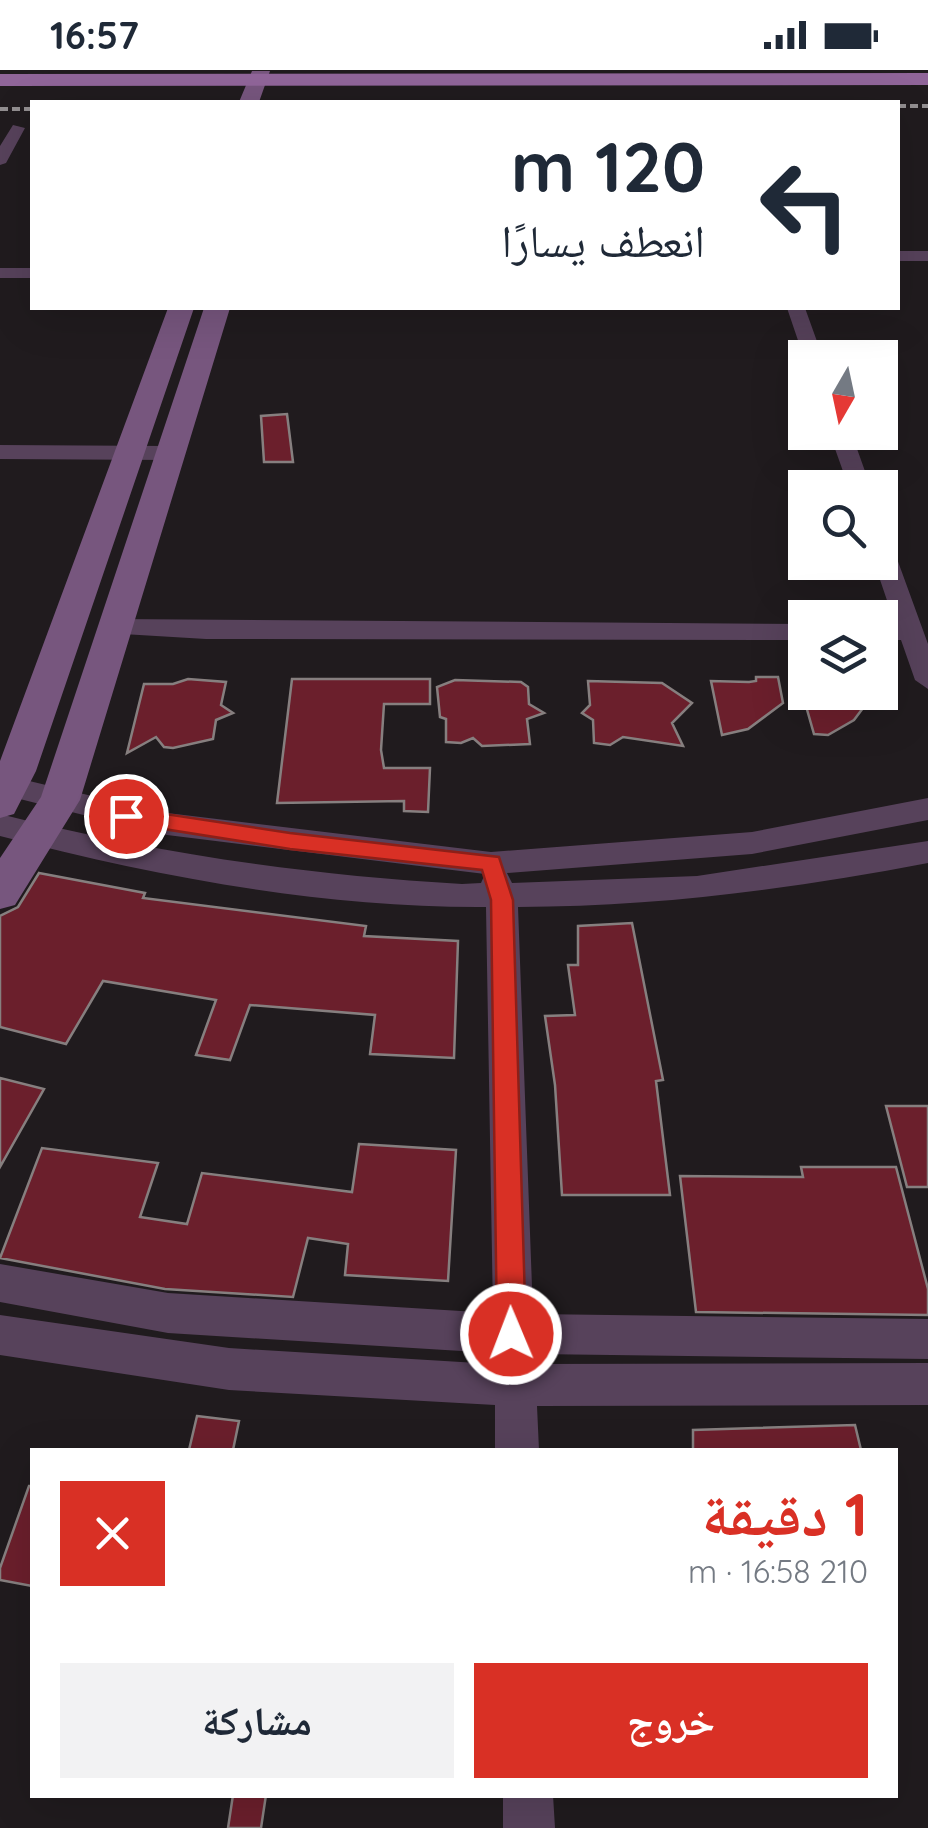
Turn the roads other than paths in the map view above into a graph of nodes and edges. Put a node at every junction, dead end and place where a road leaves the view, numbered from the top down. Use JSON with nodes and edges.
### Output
{"nodes":[{"id":1,"x":490,"y":70,"type":"edge"},
{"id":2,"x":556,"y":70,"type":"edge"},
{"id":3,"x":827,"y":70,"type":"edge"},
{"id":4,"x":0,"y":72,"type":"edge"},
{"id":5,"x":261,"y":75,"type":"edge"},
{"id":6,"x":928,"y":79,"type":"edge"},
{"id":7,"x":0,"y":80,"type":"edge"},
{"id":8,"x":229,"y":84,"type":"edge"},
{"id":9,"x":250,"y":100,"type":"edge"},
{"id":10,"x":0,"y":128,"type":"edge"},
{"id":11,"x":25,"y":128,"type":"edge"},
{"id":12,"x":0,"y":160,"type":"edge"},
{"id":13,"x":0,"y":256,"type":"edge"},
{"id":14,"x":30,"y":256,"type":"edge"},
{"id":15,"x":900,"y":256,"type":"edge"},
{"id":16,"x":928,"y":256,"type":"edge"},
{"id":17,"x":900,"y":268,"type":"edge"},
{"id":18,"x":928,"y":268,"type":"edge"},
{"id":19,"x":30,"y":272,"type":"edge"},
{"id":20,"x":0,"y":273,"type":"edge"},
{"id":21,"x":180,"y":310,"type":"edge"},
{"id":22,"x":216,"y":310,"type":"edge"},
{"id":23,"x":797,"y":310,"type":"edge"},
{"id":24,"x":807,"y":340,"type":"edge"},
{"id":25,"x":0,"y":452,"type":"edge"},
{"id":26,"x":128,"y":452,"type":"junction"},
{"id":27,"x":169,"y":452,"type":"junction"},
{"id":28,"x":895,"y":580,"type":"edge"},
{"id":29,"x":915,"y":625,"type":"edge"},
{"id":30,"x":115,"y":627,"type":"junction"},
{"id":31,"x":788,"y":632,"type":"edge"},
{"id":32,"x":928,"y":680,"type":"edge"},
{"id":33,"x":3,"y":792,"type":"edge"},
{"id":34,"x":60,"y":800,"type":"junction"},
{"id":35,"x":928,"y":808,"type":"edge"},
{"id":36,"x":0,"y":825,"type":"edge"},
{"id":37,"x":39,"y":836,"type":"junction"},
{"id":38,"x":928,"y":852,"type":"edge"},
{"id":39,"x":491,"y":863,"type":"junction"},
{"id":40,"x":0,"y":893,"type":"edge"},
{"id":41,"x":502,"y":900,"type":"junction"},
{"id":42,"x":0,"y":1282,"type":"edge"},
{"id":43,"x":511,"y":1334,"type":"junction"},
{"id":44,"x":0,"y":1335,"type":"edge"},
{"id":45,"x":928,"y":1339,"type":"edge"},
{"id":46,"x":928,"y":1384,"type":"edge"},
{"id":47,"x":516,"y":1388,"type":"junction"},
{"id":48,"x":517,"y":1448,"type":"edge"},
{"id":49,"x":528,"y":1798,"type":"edge"},
{"id":50,"x":529,"y":1828,"type":"edge"}],
"edges":[{"from":1,"to":5,"type":"main road"},
{"from":2,"to":3,"type":"main road"},
{"from":4,"to":8,"type":"main road"},
{"from":5,"to":6,"type":"main road"},
{"from":5,"to":8,"type":"main road"},
{"from":5,"to":9,"type":"street"},
{"from":7,"to":8,"type":"main road"},
{"from":10,"to":11,"type":"street"},
{"from":11,"to":12,"type":"street"},
{"from":13,"to":14,"type":"street"},
{"from":15,"to":16,"type":"street"},
{"from":17,"to":18,"type":"street"},
{"from":19,"to":20,"type":"street"},
{"from":21,"to":26,"type":"street"},
{"from":22,"to":27,"type":"street"},
{"from":23,"to":24,"type":"street"},
{"from":25,"to":26,"type":"street"},
{"from":26,"to":27,"type":"street"},
{"from":26,"to":33,"type":"street"},
{"from":27,"to":30,"type":"street"},
{"from":28,"to":29,"type":"street"},
{"from":29,"to":32,"type":"street"},
{"from":30,"to":31,"type":"street"},
{"from":30,"to":34,"type":"street"},
{"from":33,"to":34,"type":"street"},
{"from":34,"to":37,"type":"street"},
{"from":34,"to":39,"type":"street"},
{"from":35,"to":39,"type":"street"},
{"from":36,"to":37,"type":"street"},
{"from":37,"to":40,"type":"street"},
{"from":37,"to":41,"type":"street"},
{"from":38,"to":41,"type":"street"},
{"from":39,"to":41,"type":"street"},
{"from":41,"to":43,"type":"street"},
{"from":42,"to":43,"type":"street"},
{"from":43,"to":45,"type":"street"},
{"from":43,"to":47,"type":"street"},
{"from":44,"to":47,"type":"street"},
{"from":46,"to":47,"type":"street"},
{"from":47,"to":48,"type":"street"},
{"from":49,"to":50,"type":"street"}]}
